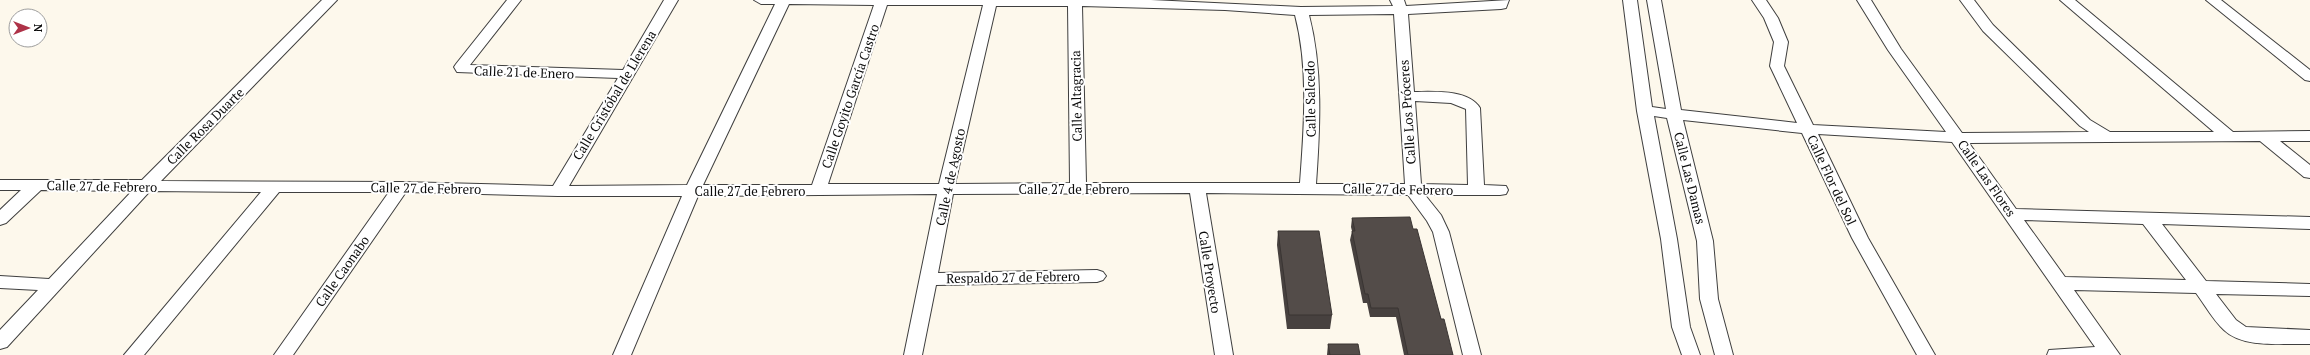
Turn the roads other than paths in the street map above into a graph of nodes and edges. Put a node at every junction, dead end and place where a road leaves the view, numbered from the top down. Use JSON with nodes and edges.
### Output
{"nodes":[{"id":1,"x":330,"y":0,"type":"edge"},
{"id":2,"x":514,"y":0,"type":"edge"},
{"id":3,"x":671,"y":0,"type":"edge"},
{"id":4,"x":761,"y":0,"type":"edge"},
{"id":5,"x":784,"y":0,"type":"edge"},
{"id":6,"x":813,"y":0,"type":"edge"},
{"id":7,"x":902,"y":0,"type":"edge"},
{"id":8,"x":1630,"y":0,"type":"edge"},
{"id":9,"x":1654,"y":0,"type":"edge"},
{"id":10,"x":1759,"y":0,"type":"edge"},
{"id":11,"x":1864,"y":0,"type":"edge"},
{"id":12,"x":1967,"y":0,"type":"edge"},
{"id":13,"x":2067,"y":0,"type":"edge"},
{"id":14,"x":2213,"y":0,"type":"edge"},
{"id":15,"x":882,"y":1,"type":"edge"},
{"id":16,"x":991,"y":1,"type":"edge"},
{"id":17,"x":1075,"y":2,"type":"junction"},
{"id":18,"x":1501,"y":2,"type":"edge"},
{"id":19,"x":1225,"y":3,"type":"edge"},
{"id":20,"x":1399,"y":5,"type":"edge"},
{"id":21,"x":1301,"y":11,"type":"junction"},
{"id":22,"x":1633,"y":18,"type":"junction"},
{"id":23,"x":1658,"y":21,"type":"junction"},
{"id":24,"x":626,"y":74,"type":"junction"},
{"id":25,"x":2310,"y":77,"type":"edge"},
{"id":26,"x":1406,"y":96,"type":"junction"},
{"id":27,"x":1645,"y":111,"type":"junction"},
{"id":28,"x":1674,"y":114,"type":"junction"},
{"id":29,"x":1809,"y":130,"type":"junction"},
{"id":30,"x":2310,"y":136,"type":"edge"},
{"id":31,"x":2230,"y":137,"type":"junction"},
{"id":32,"x":2265,"y":137,"type":"junction"},
{"id":33,"x":1959,"y":138,"type":"junction"},
{"id":34,"x":2108,"y":138,"type":"junction"},
{"id":35,"x":2310,"y":173,"type":"edge"},
{"id":36,"x":0,"y":185,"type":"edge"},
{"id":37,"x":36,"y":186,"type":"junction"},
{"id":38,"x":275,"y":186,"type":"junction"},
{"id":39,"x":145,"y":187,"type":"junction"},
{"id":40,"x":401,"y":187,"type":"junction"},
{"id":41,"x":1197,"y":188,"type":"junction"},
{"id":42,"x":1308,"y":188,"type":"junction"},
{"id":43,"x":818,"y":190,"type":"junction"},
{"id":44,"x":946,"y":190,"type":"junction"},
{"id":45,"x":1078,"y":190,"type":"junction"},
{"id":46,"x":1413,"y":190,"type":"junction"},
{"id":47,"x":1476,"y":190,"type":"junction"},
{"id":48,"x":1500,"y":190,"type":"dead end"},
{"id":49,"x":558,"y":191,"type":"junction"},
{"id":50,"x":692,"y":191,"type":"junction"},
{"id":51,"x":2012,"y":214,"type":"junction"},
{"id":52,"x":2148,"y":218,"type":"junction"},
{"id":53,"x":0,"y":219,"type":"edge"},
{"id":54,"x":2310,"y":223,"type":"edge"},
{"id":55,"x":1097,"y":276,"type":"dead end"},
{"id":56,"x":930,"y":279,"type":"junction"},
{"id":57,"x":0,"y":282,"type":"edge"},
{"id":58,"x":2061,"y":283,"type":"junction"},
{"id":59,"x":53,"y":285,"type":"junction"},
{"id":60,"x":2200,"y":286,"type":"junction"},
{"id":61,"x":2310,"y":290,"type":"edge"},
{"id":62,"x":2310,"y":337,"type":"edge"},
{"id":63,"x":0,"y":342,"type":"edge"},
{"id":64,"x":2111,"y":354,"type":"edge"},
{"id":65,"x":133,"y":355,"type":"edge"},
{"id":66,"x":283,"y":355,"type":"edge"},
{"id":67,"x":622,"y":355,"type":"edge"},
{"id":68,"x":913,"y":355,"type":"edge"},
{"id":69,"x":1224,"y":355,"type":"edge"},
{"id":70,"x":1472,"y":355,"type":"edge"},
{"id":71,"x":1691,"y":355,"type":"edge"},
{"id":72,"x":1724,"y":355,"type":"edge"},
{"id":73,"x":1926,"y":355,"type":"edge"},
{"id":74,"x":2056,"y":355,"type":"edge"}],
"edges":[{"from":1,"to":39,"type":"street","name":"Calle Rosa Duarte"},
{"from":2,"to":24,"type":"street","name":"Calle 21 de Enero"},
{"from":3,"to":24,"type":"street","name":"Calle Cristóbal de Llerena"},
{"from":4,"to":5,"type":"street"},
{"from":5,"to":6,"type":"street"},
{"from":5,"to":50,"type":"street"},
{"from":6,"to":15,"type":"street"},
{"from":7,"to":15,"type":"street"},
{"from":7,"to":16,"type":"street"},
{"from":8,"to":22,"type":"street"},
{"from":9,"to":23,"type":"street","name":"Calle Las Damas"},
{"from":10,"to":29,"type":"street","name":"Calle Flor del Sol"},
{"from":11,"to":33,"type":"street","name":"Calle Las Flores"},
{"from":12,"to":34,"type":"street"},
{"from":13,"to":31,"type":"street"},
{"from":14,"to":25,"type":"street"},
{"from":15,"to":43,"type":"street","name":"Calle Goyito García Castro"},
{"from":16,"to":17,"type":"street"},
{"from":16,"to":44,"type":"street","name":"Calle 4 de Agosto"},
{"from":17,"to":19,"type":"street"},
{"from":17,"to":45,"type":"street","name":"Calle Altagracia"},
{"from":18,"to":20,"type":"street"},
{"from":19,"to":21,"type":"street"},
{"from":20,"to":21,"type":"street"},
{"from":20,"to":26,"type":"street","name":"Calle Los Próceres"},
{"from":21,"to":42,"type":"street","name":"Calle Salcedo"},
{"from":22,"to":23,"type":"street"},
{"from":22,"to":27,"type":"street"},
{"from":23,"to":28,"type":"street","name":"Calle Las Damas"},
{"from":24,"to":49,"type":"street","name":"Calle Cristóbal de Llerena"},
{"from":26,"to":46,"type":"street","name":"Calle Los Próceres"},
{"from":26,"to":47,"type":"street"},
{"from":27,"to":28,"type":"street"},
{"from":27,"to":71,"type":"street"},
{"from":28,"to":29,"type":"street"},
{"from":28,"to":72,"type":"street","name":"Calle Las Damas"},
{"from":29,"to":33,"type":"street"},
{"from":29,"to":73,"type":"street","name":"Calle Flor del Sol"},
{"from":30,"to":32,"type":"street"},
{"from":31,"to":32,"type":"street"},
{"from":31,"to":34,"type":"street"},
{"from":32,"to":35,"type":"street"},
{"from":33,"to":34,"type":"street"},
{"from":33,"to":51,"type":"street","name":"Calle Las Flores"},
{"from":36,"to":37,"type":"street","name":"Calle 27 de Febrero"},
{"from":37,"to":39,"type":"street","name":"Calle 27 de Febrero"},
{"from":37,"to":53,"type":"street"},
{"from":38,"to":39,"type":"street","name":"Calle 27 de Febrero"},
{"from":38,"to":40,"type":"street","name":"Calle 27 de Febrero"},
{"from":38,"to":65,"type":"street"},
{"from":39,"to":59,"type":"street","name":"Calle Rosa Duarte"},
{"from":40,"to":49,"type":"street","name":"Calle 27 de Febrero"},
{"from":40,"to":66,"type":"street","name":"Calle Caonabo"},
{"from":41,"to":42,"type":"street","name":"Calle 27 de Febrero"},
{"from":41,"to":45,"type":"street","name":"Calle 27 de Febrero"},
{"from":41,"to":69,"type":"street","name":"Calle Proyecto"},
{"from":42,"to":46,"type":"street","name":"Calle 27 de Febrero"},
{"from":43,"to":44,"type":"street","name":"Calle 27 de Febrero"},
{"from":43,"to":50,"type":"street","name":"Calle 27 de Febrero"},
{"from":44,"to":45,"type":"street","name":"Calle 27 de Febrero"},
{"from":44,"to":56,"type":"street","name":"Calle 4 de Agosto"},
{"from":46,"to":47,"type":"street","name":"Calle 27 de Febrero"},
{"from":46,"to":70,"type":"street"},
{"from":47,"to":48,"type":"street","name":"Calle 27 de Febrero"},
{"from":49,"to":50,"type":"street","name":"Calle 27 de Febrero"},
{"from":50,"to":67,"type":"street"},
{"from":51,"to":52,"type":"street"},
{"from":51,"to":58,"type":"street","name":"Calle Las Flores"},
{"from":52,"to":54,"type":"street"},
{"from":52,"to":60,"type":"street"},
{"from":55,"to":56,"type":"street","name":"Respaldo 27 de Febrero"},
{"from":56,"to":68,"type":"street","name":"Calle 4 de Agosto"},
{"from":57,"to":59,"type":"street"},
{"from":58,"to":60,"type":"street"},
{"from":58,"to":64,"type":"street","name":"Calle Las Flores"},
{"from":59,"to":63,"type":"street","name":"Calle Rosa Duarte"},
{"from":60,"to":61,"type":"street"},
{"from":60,"to":62,"type":"street"},
{"from":64,"to":74,"type":"street"}]}
